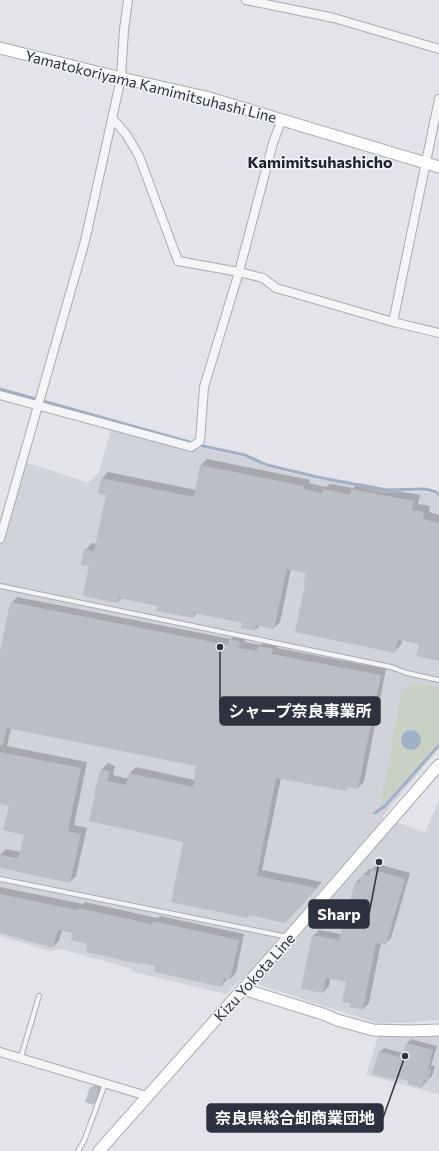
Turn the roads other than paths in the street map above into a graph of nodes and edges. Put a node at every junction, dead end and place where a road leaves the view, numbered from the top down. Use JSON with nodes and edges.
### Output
{"nodes":[{"id":1,"x":128,"y":0,"type":"edge"},
{"id":2,"x":246,"y":0,"type":"edge"},
{"id":3,"x":0,"y":48,"type":"edge"},
{"id":4,"x":439,"y":49,"type":"edge"},
{"id":5,"x":121,"y":78,"type":"junction"},
{"id":6,"x":439,"y":99,"type":"edge"},
{"id":7,"x":112,"y":118,"type":"junction"},
{"id":8,"x":282,"y":119,"type":"junction"},
{"id":9,"x":426,"y":163,"type":"junction"},
{"id":10,"x":439,"y":167,"type":"edge"},
{"id":11,"x":238,"y":272,"type":"junction"},
{"id":12,"x":393,"y":322,"type":"junction"},
{"id":13,"x":439,"y":333,"type":"edge"},
{"id":14,"x":0,"y":395,"type":"edge"},
{"id":15,"x":38,"y":405,"type":"junction"},
{"id":16,"x":0,"y":539,"type":"edge"},
{"id":17,"x":0,"y":586,"type":"edge"},
{"id":18,"x":439,"y":680,"type":"edge"},
{"id":19,"x":439,"y":765,"type":"edge"},
{"id":20,"x":0,"y":879,"type":"edge"},
{"id":21,"x":289,"y":937,"type":"junction"},
{"id":22,"x":243,"y":989,"type":"junction"},
{"id":23,"x":38,"y":996,"type":"dead end"},
{"id":24,"x":439,"y":1030,"type":"edge"},
{"id":25,"x":0,"y":1052,"type":"edge"},
{"id":26,"x":21,"y":1057,"type":"junction"},
{"id":27,"x":105,"y":1084,"type":"junction"},
{"id":28,"x":147,"y":1096,"type":"junction"},
{"id":29,"x":78,"y":1151,"type":"edge"},
{"id":30,"x":99,"y":1151,"type":"edge"}],
"edges":[{"from":1,"to":5,"type":"street"},
{"from":2,"to":4,"type":"street"},
{"from":3,"to":5,"type":"main road","name":"Yamatokoriyama Kamimitsuhashi Line"},
{"from":5,"to":7,"type":"street"},
{"from":5,"to":8,"type":"main road","name":"Yamatokoriyama Kamimitsuhashi Line"},
{"from":6,"to":9,"type":"street"},
{"from":7,"to":11,"type":"street"},
{"from":7,"to":15,"type":"street"},
{"from":8,"to":9,"type":"main road","name":"Yamatokoriyama Kamimitsuhashi Line"},
{"from":8,"to":11,"type":"street"},
{"from":9,"to":10,"type":"main road","name":"Yamatokoriyama Kamimitsuhashi Line"},
{"from":9,"to":12,"type":"street"},
{"from":11,"to":12,"type":"street"},
{"from":11,"to":15,"type":"street"},
{"from":12,"to":13,"type":"street"},
{"from":14,"to":15,"type":"street"},
{"from":15,"to":16,"type":"street"},
{"from":17,"to":18,"type":"lane"},
{"from":19,"to":21,"type":"main road","name":"Kizu Yokota Line"},
{"from":20,"to":21,"type":"lane"},
{"from":21,"to":22,"type":"main road","name":"Kizu Yokota Line"},
{"from":22,"to":24,"type":"main road"},
{"from":22,"to":28,"type":"main road","name":"Kizu Yokota Line"},
{"from":23,"to":26,"type":"lane"},
{"from":25,"to":26,"type":"street"},
{"from":26,"to":27,"type":"street"},
{"from":27,"to":28,"type":"street"},
{"from":27,"to":29,"type":"lane"},
{"from":28,"to":30,"type":"main road","name":"Kizu Yokota Line"}]}
